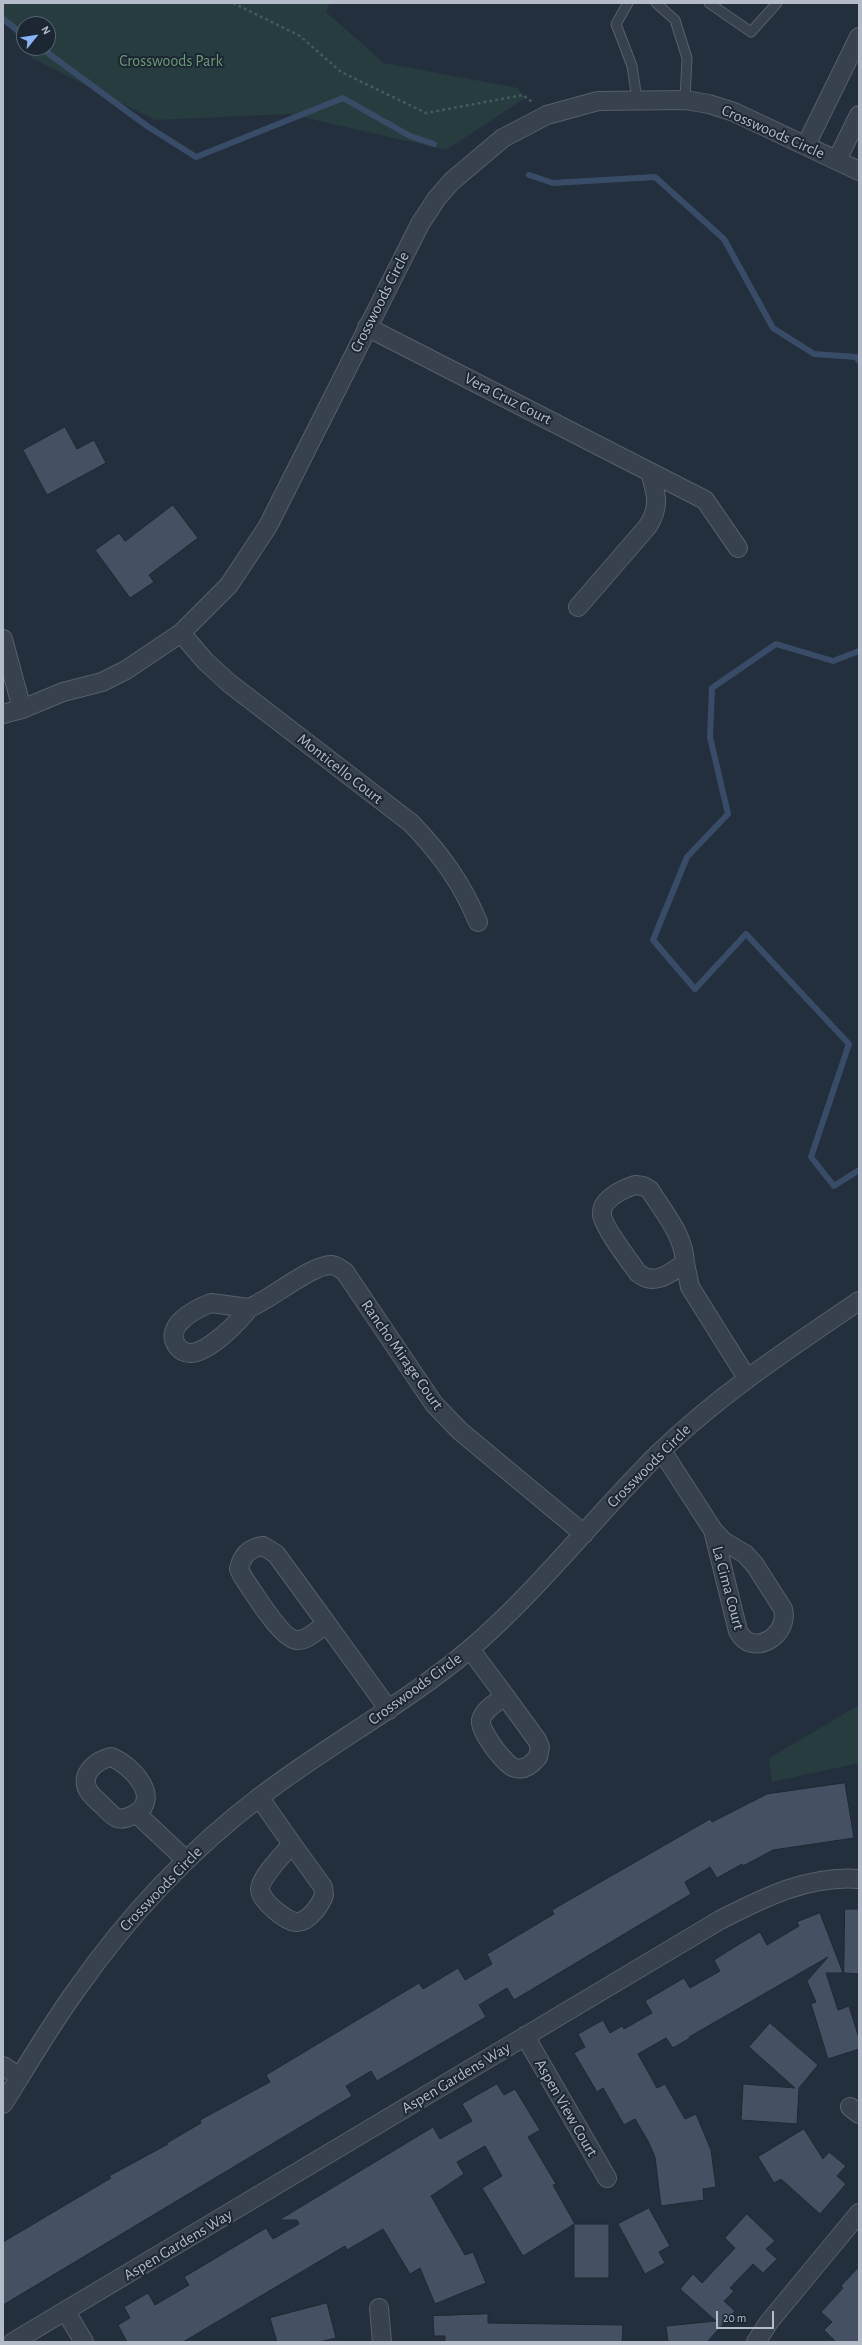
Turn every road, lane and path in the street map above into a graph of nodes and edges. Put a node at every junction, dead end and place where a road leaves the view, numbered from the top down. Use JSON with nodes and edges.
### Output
{"nodes":[{"id":1,"x":233,"y":3,"type":"edge"},
{"id":2,"x":628,"y":3,"type":"edge"},
{"id":3,"x":656,"y":3,"type":"edge"},
{"id":4,"x":709,"y":3,"type":"edge"},
{"id":5,"x":777,"y":3,"type":"edge"},
{"id":6,"x":859,"y":37,"type":"edge"},
{"id":7,"x":522,"y":95,"type":"dead end"},
{"id":8,"x":637,"y":99,"type":"junction"},
{"id":9,"x":685,"y":100,"type":"junction"},
{"id":10,"x":859,"y":115,"type":"edge"},
{"id":11,"x":806,"y":145,"type":"junction"},
{"id":12,"x":837,"y":160,"type":"junction"},
{"id":13,"x":859,"y":171,"type":"edge"},
{"id":14,"x":367,"y":327,"type":"junction"},
{"id":15,"x":650,"y":472,"type":"junction"},
{"id":16,"x":738,"y":548,"type":"dead end"},
{"id":17,"x":578,"y":607,"type":"dead end"},
{"id":18,"x":181,"y":633,"type":"junction"},
{"id":19,"x":3,"y":639,"type":"edge"},
{"id":20,"x":22,"y":709,"type":"junction"},
{"id":21,"x":3,"y":714,"type":"edge"},
{"id":22,"x":478,"y":922,"type":"dead end"},
{"id":23,"x":685,"y":1263,"type":"junction"},
{"id":24,"x":858,"y":1303,"type":"edge"},
{"id":25,"x":249,"y":1308,"type":"dead end"},
{"id":26,"x":747,"y":1378,"type":"junction"},
{"id":27,"x":662,"y":1451,"type":"junction"},
{"id":28,"x":713,"y":1530,"type":"junction"},
{"id":29,"x":584,"y":1534,"type":"junction"},
{"id":30,"x":327,"y":1624,"type":"junction"},
{"id":31,"x":470,"y":1649,"type":"junction"},
{"id":32,"x":505,"y":1696,"type":"dead end"},
{"id":33,"x":389,"y":1710,"type":"junction"},
{"id":34,"x":259,"y":1797,"type":"junction"},
{"id":35,"x":136,"y":1813,"type":"dead end"},
{"id":36,"x":292,"y":1844,"type":"dead end"},
{"id":37,"x":186,"y":1860,"type":"junction"},
{"id":38,"x":859,"y":1879,"type":"edge"},
{"id":39,"x":525,"y":2036,"type":"junction"},
{"id":40,"x":3,"y":2066,"type":"edge"},
{"id":41,"x":20,"y":2077,"type":"junction"},
{"id":42,"x":3,"y":2104,"type":"edge"},
{"id":43,"x":607,"y":2178,"type":"dead end"},
{"id":44,"x":859,"y":2214,"type":"edge"},
{"id":45,"x":379,"y":2308,"type":"dead end"},
{"id":46,"x":66,"y":2312,"type":"junction"},
{"id":47,"x":13,"y":2342,"type":"edge"},
{"id":48,"x":84,"y":2342,"type":"edge"},
{"id":49,"x":382,"y":2342,"type":"edge"},
{"id":50,"x":756,"y":2342,"type":"edge"}],
"edges":[{"from":1,"to":7,"type":"path"},
{"from":2,"to":8,"type":"lane"},
{"from":3,"to":9,"type":"lane"},
{"from":4,"to":5,"type":"lane"},
{"from":6,"to":11,"type":"street"},
{"from":8,"to":9,"type":"street","name":"Crosswoods Circle"},
{"from":8,"to":14,"type":"street","name":"Crosswoods Circle"},
{"from":9,"to":11,"type":"street","name":"Crosswoods Circle"},
{"from":10,"to":12,"type":"street"},
{"from":11,"to":12,"type":"street","name":"Crosswoods Circle"},
{"from":12,"to":13,"type":"street","name":"Crosswoods Circle"},
{"from":14,"to":15,"type":"street","name":"Vera Cruz Court"},
{"from":14,"to":18,"type":"street","name":"Crosswoods Circle"},
{"from":15,"to":16,"type":"street","name":"Vera Cruz Court"},
{"from":15,"to":17,"type":"street"},
{"from":18,"to":20,"type":"street","name":"Crosswoods Circle"},
{"from":18,"to":22,"type":"street","name":"Monticello Court"},
{"from":19,"to":20,"type":"street"},
{"from":20,"to":21,"type":"street","name":"Crosswoods Circle"},
{"from":23,"to":23,"type":"street"},
{"from":23,"to":26,"type":"street"},
{"from":24,"to":26,"type":"street","name":"Crosswoods Circle"},
{"from":25,"to":29,"type":"street","name":"Rancho Mirage Court"},
{"from":26,"to":27,"type":"street","name":"Crosswoods Circle"},
{"from":27,"to":28,"type":"street","name":"La Cima Court"},
{"from":27,"to":29,"type":"street","name":"Crosswoods Circle"},
{"from":28,"to":28,"type":"street","name":"La Cima Court"},
{"from":29,"to":31,"type":"street","name":"Crosswoods Circle"},
{"from":30,"to":30,"type":"street"},
{"from":30,"to":33,"type":"street"},
{"from":31,"to":32,"type":"street"},
{"from":31,"to":33,"type":"street","name":"Crosswoods Circle"},
{"from":33,"to":34,"type":"street","name":"Crosswoods Circle"},
{"from":34,"to":36,"type":"street"},
{"from":34,"to":37,"type":"street","name":"Crosswoods Circle"},
{"from":35,"to":37,"type":"street"},
{"from":37,"to":41,"type":"street","name":"Crosswoods Circle"},
{"from":38,"to":39,"type":"street","name":"Aspen Gardens Way"},
{"from":39,"to":43,"type":"street","name":"Aspen View Court"},
{"from":39,"to":46,"type":"street","name":"Aspen Gardens Way"},
{"from":40,"to":41,"type":"street"},
{"from":41,"to":42,"type":"street","name":"Crosswoods Circle"},
{"from":44,"to":50,"type":"street"},
{"from":45,"to":49,"type":"street"},
{"from":46,"to":47,"type":"street","name":"Aspen Gardens Way"},
{"from":46,"to":48,"type":"street"}]}
